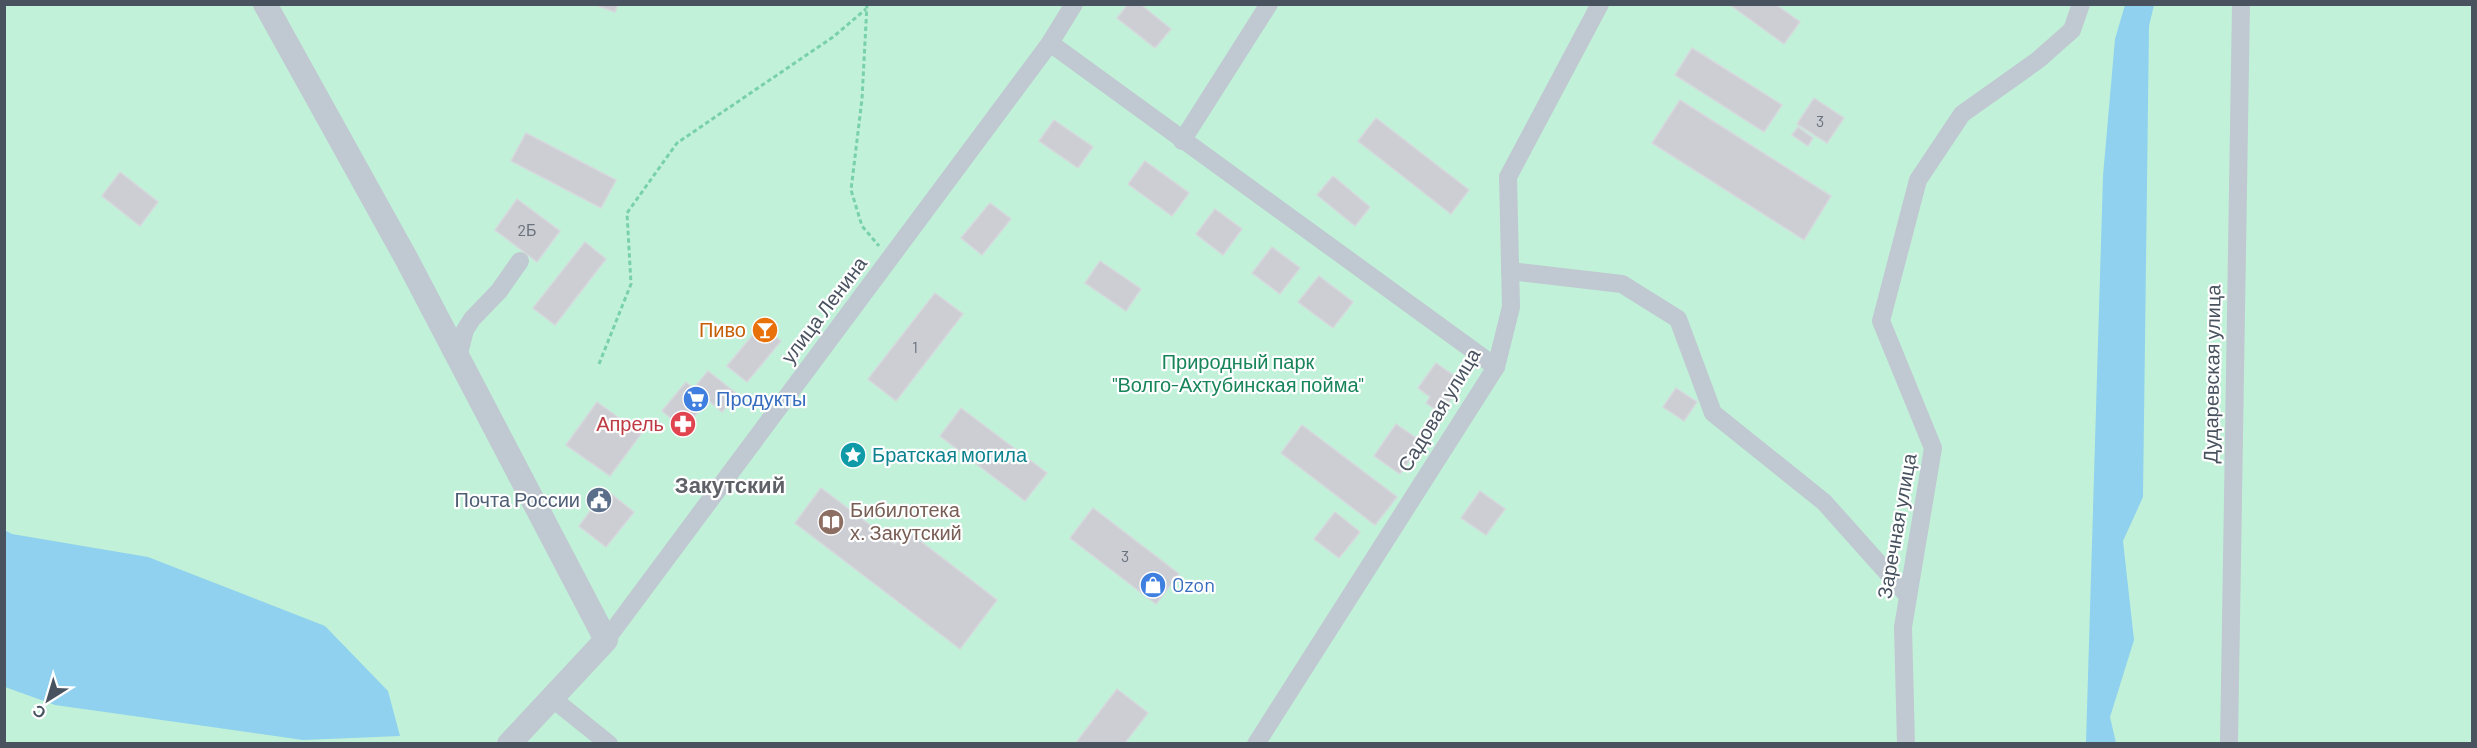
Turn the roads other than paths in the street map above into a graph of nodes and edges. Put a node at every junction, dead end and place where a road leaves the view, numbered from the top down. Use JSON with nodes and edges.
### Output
{"nodes":[{"id":1,"x":265,"y":4,"type":"edge"},
{"id":2,"x":1074,"y":4,"type":"edge"},
{"id":3,"x":1269,"y":4,"type":"edge"},
{"id":4,"x":1600,"y":4,"type":"edge"},
{"id":5,"x":2081,"y":4,"type":"edge"},
{"id":6,"x":2241,"y":4,"type":"edge"},
{"id":7,"x":1050,"y":43,"type":"junction"},
{"id":8,"x":1182,"y":141,"type":"junction"},
{"id":9,"x":520,"y":261,"type":"dead end"},
{"id":10,"x":1510,"y":271,"type":"junction"},
{"id":11,"x":458,"y":357,"type":"junction"},
{"id":12,"x":1496,"y":367,"type":"junction"},
{"id":13,"x":1908,"y":596,"type":"junction"},
{"id":14,"x":606,"y":640,"type":"junction"},
{"id":15,"x":553,"y":699,"type":"junction"},
{"id":16,"x":509,"y":744,"type":"edge"},
{"id":17,"x":609,"y":744,"type":"edge"},
{"id":18,"x":1256,"y":744,"type":"edge"},
{"id":19,"x":1906,"y":744,"type":"edge"},
{"id":20,"x":2229,"y":744,"type":"edge"}],
"edges":[{"from":1,"to":11,"type":"street"},
{"from":2,"to":7,"type":"street","name":"улица Ленина"},
{"from":3,"to":8,"type":"street"},
{"from":4,"to":10,"type":"street","name":"Садовая улица"},
{"from":5,"to":13,"type":"street","name":"Заречная улица"},
{"from":6,"to":20,"type":"street","name":"Дударевская улица"},
{"from":7,"to":8,"type":"street"},
{"from":7,"to":14,"type":"street","name":"улица Ленина"},
{"from":8,"to":12,"type":"street"},
{"from":9,"to":11,"type":"street"},
{"from":10,"to":12,"type":"street","name":"Садовая улица"},
{"from":10,"to":13,"type":"street"},
{"from":11,"to":14,"type":"street"},
{"from":12,"to":18,"type":"street","name":"Садовая улица"},
{"from":13,"to":19,"type":"street","name":"Заречная улица"},
{"from":14,"to":15,"type":"street"},
{"from":15,"to":16,"type":"street"},
{"from":15,"to":17,"type":"street"}]}
